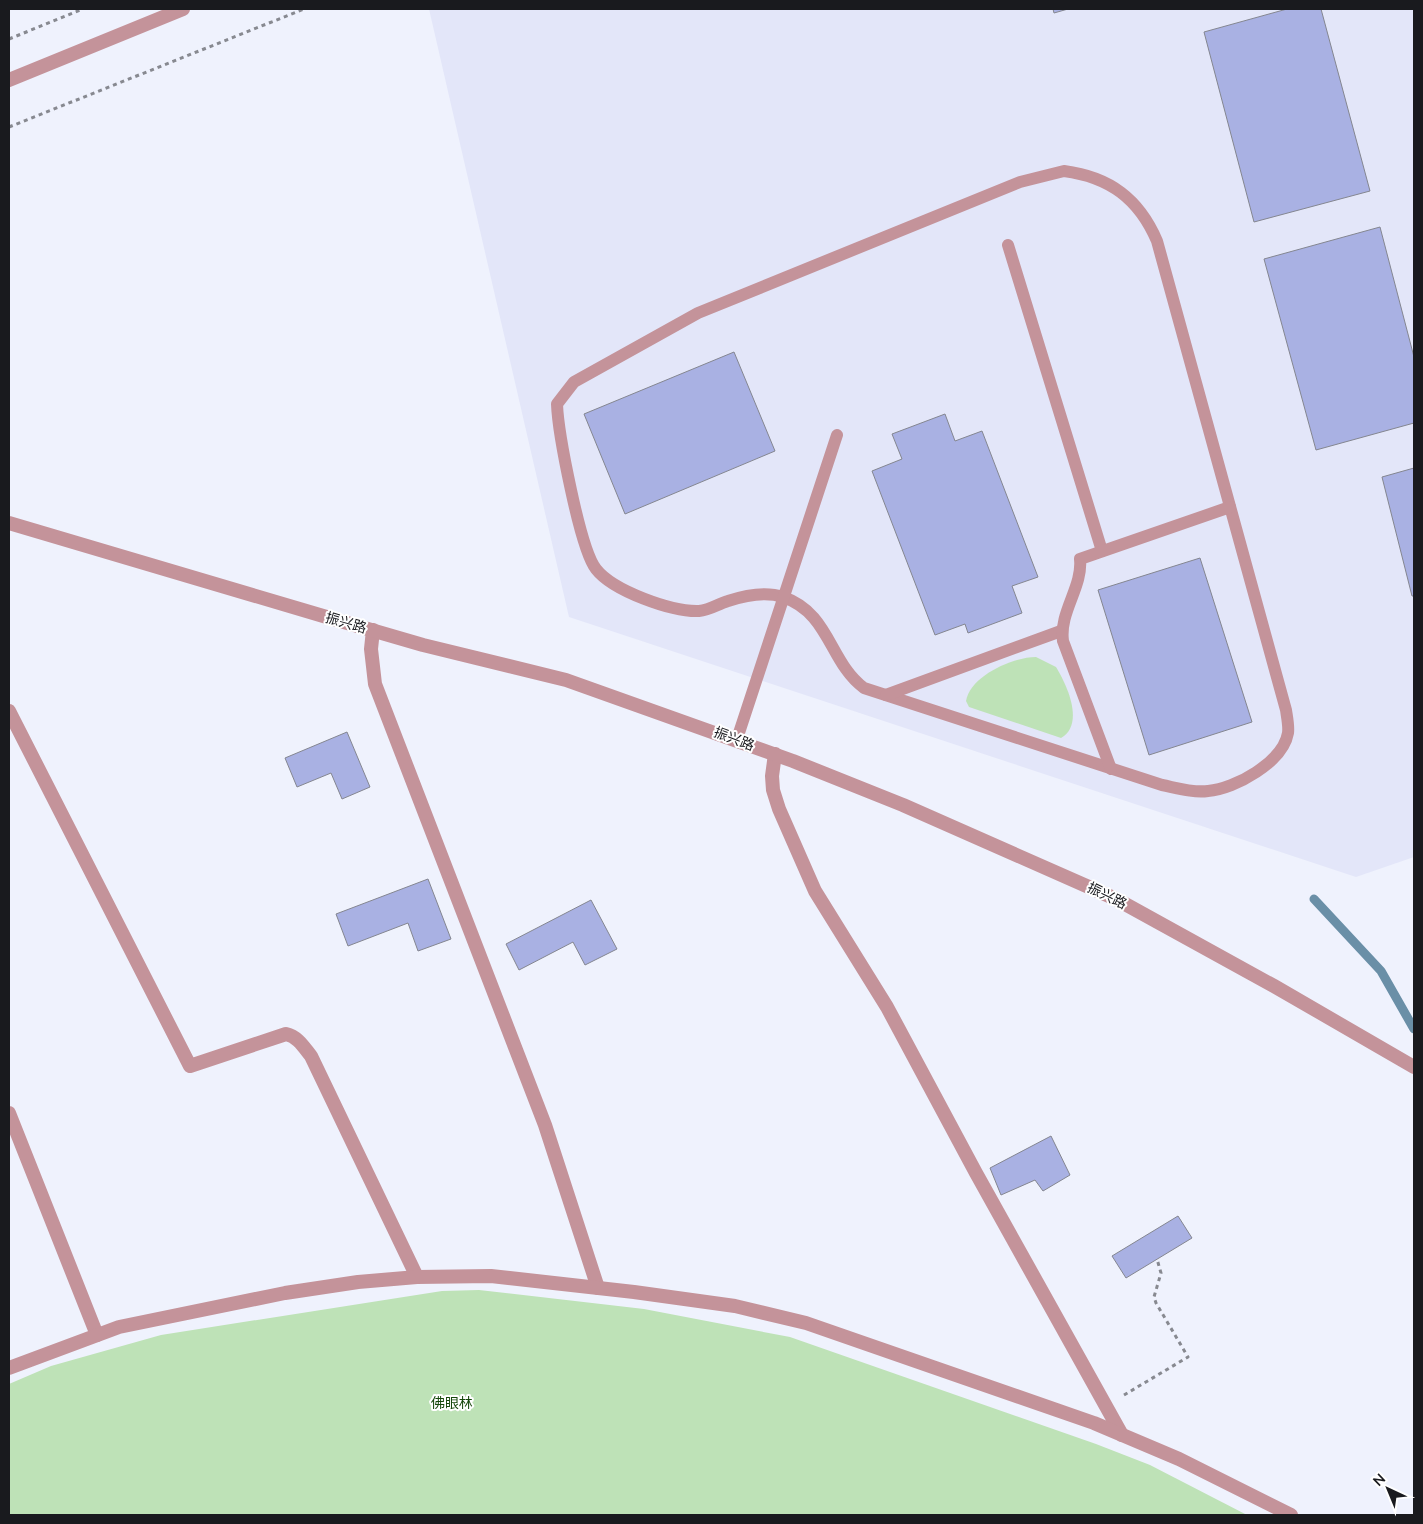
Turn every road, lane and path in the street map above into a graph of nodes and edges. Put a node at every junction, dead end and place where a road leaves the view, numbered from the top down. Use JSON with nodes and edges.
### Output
{"nodes":[{"id":1,"x":83,"y":9,"type":"edge"},
{"id":2,"x":183,"y":9,"type":"edge"},
{"id":3,"x":304,"y":9,"type":"edge"},
{"id":4,"x":159,"y":13,"type":"edge"},
{"id":5,"x":9,"y":39,"type":"edge"},
{"id":6,"x":9,"y":80,"type":"edge"},
{"id":7,"x":9,"y":127,"type":"edge"},
{"id":8,"x":1008,"y":245,"type":"dead end"},
{"id":9,"x":837,"y":435,"type":"dead end"},
{"id":10,"x":1230,"y":507,"type":"junction"},
{"id":11,"x":9,"y":523,"type":"edge"},
{"id":12,"x":1102,"y":551,"type":"junction"},
{"id":13,"x":784,"y":597,"type":"junction"},
{"id":14,"x":373,"y":630,"type":"junction"},
{"id":15,"x":1061,"y":631,"type":"junction"},
{"id":16,"x":886,"y":695,"type":"junction"},
{"id":17,"x":9,"y":711,"type":"edge"},
{"id":18,"x":737,"y":739,"type":"junction"},
{"id":19,"x":775,"y":754,"type":"junction"},
{"id":20,"x":1111,"y":769,"type":"junction"},
{"id":21,"x":1414,"y":1066,"type":"edge"},
{"id":22,"x":9,"y":1113,"type":"edge"},
{"id":23,"x":1157,"y":1259,"type":"dead end"},
{"id":24,"x":417,"y":1276,"type":"junction"},
{"id":25,"x":598,"y":1288,"type":"junction"},
{"id":26,"x":97,"y":1335,"type":"junction"},
{"id":27,"x":9,"y":1368,"type":"edge"},
{"id":28,"x":1106,"y":1405,"type":"junction"},
{"id":29,"x":1122,"y":1435,"type":"junction"},
{"id":30,"x":1291,"y":1515,"type":"edge"}],
"edges":[{"from":1,"to":5,"type":"path"},
{"from":2,"to":4,"type":"street"},
{"from":3,"to":7,"type":"path"},
{"from":4,"to":6,"type":"street"},
{"from":8,"to":12,"type":"lane"},
{"from":9,"to":13,"type":"lane"},
{"from":10,"to":12,"type":"lane"},
{"from":10,"to":13,"type":"lane"},
{"from":10,"to":20,"type":"lane"},
{"from":11,"to":14,"type":"street","name":"振兴路"},
{"from":12,"to":15,"type":"lane"},
{"from":13,"to":16,"type":"lane"},
{"from":13,"to":18,"type":"lane"},
{"from":14,"to":18,"type":"street","name":"振兴路"},
{"from":14,"to":25,"type":"street"},
{"from":15,"to":16,"type":"lane"},
{"from":15,"to":20,"type":"lane"},
{"from":16,"to":20,"type":"lane"},
{"from":17,"to":24,"type":"street"},
{"from":18,"to":19,"type":"street","name":"振兴路"},
{"from":19,"to":21,"type":"street","name":"振兴路"},
{"from":19,"to":28,"type":"street"},
{"from":22,"to":26,"type":"street"},
{"from":23,"to":28,"type":"path"},
{"from":24,"to":25,"type":"street"},
{"from":24,"to":26,"type":"street"},
{"from":25,"to":29,"type":"street"},
{"from":26,"to":27,"type":"street"},
{"from":28,"to":29,"type":"street"},
{"from":29,"to":30,"type":"street"}]}
